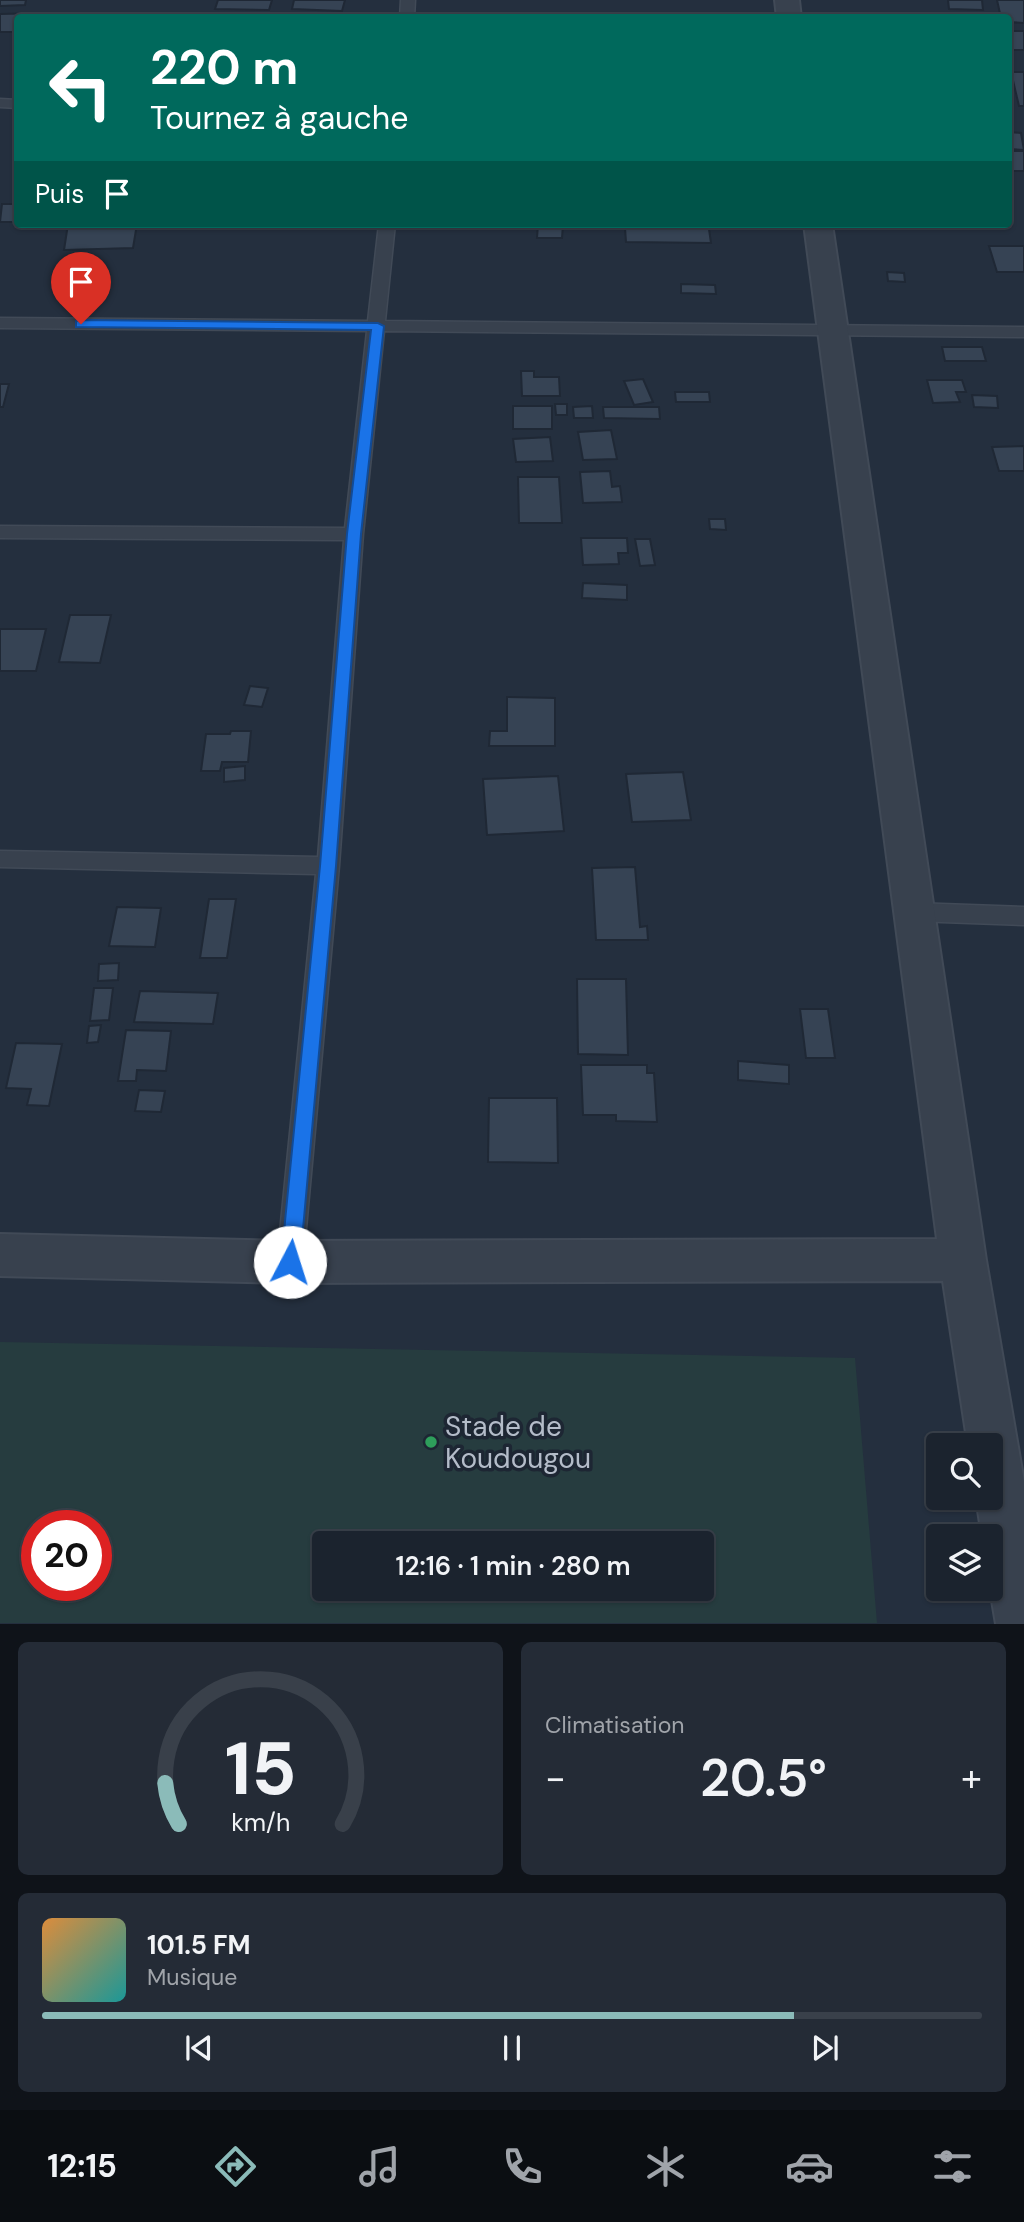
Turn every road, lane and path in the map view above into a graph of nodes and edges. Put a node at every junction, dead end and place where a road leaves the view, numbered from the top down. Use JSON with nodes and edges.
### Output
{"nodes":[{"id":1,"x":387,"y":228,"type":"edge"},
{"id":2,"x":819,"y":228,"type":"edge"},
{"id":3,"x":0,"y":323,"type":"edge"},
{"id":4,"x":378,"y":326,"type":"junction"},
{"id":5,"x":833,"y":330,"type":"junction"},
{"id":6,"x":1024,"y":332,"type":"edge"},
{"id":7,"x":0,"y":532,"type":"edge"},
{"id":8,"x":354,"y":534,"type":"junction"},
{"id":9,"x":0,"y":859,"type":"edge"},
{"id":10,"x":328,"y":866,"type":"junction"},
{"id":11,"x":914,"y":912,"type":"junction"},
{"id":12,"x":1024,"y":916,"type":"edge"},
{"id":13,"x":0,"y":1255,"type":"edge"},
{"id":14,"x":963,"y":1261,"type":"junction"},
{"id":15,"x":290,"y":1262,"type":"junction"},
{"id":16,"x":1022,"y":1623,"type":"edge"}],
"edges":[{"from":1,"to":4,"type":"lane"},
{"from":2,"to":5,"type":"street"},
{"from":3,"to":4,"type":"lane"},
{"from":4,"to":5,"type":"lane"},
{"from":4,"to":8,"type":"lane"},
{"from":5,"to":6,"type":"lane"},
{"from":5,"to":11,"type":"street"},
{"from":7,"to":8,"type":"lane"},
{"from":8,"to":10,"type":"lane"},
{"from":9,"to":10,"type":"lane"},
{"from":10,"to":15,"type":"lane"},
{"from":11,"to":12,"type":"lane"},
{"from":11,"to":14,"type":"street"},
{"from":13,"to":15,"type":"street"},
{"from":14,"to":15,"type":"street"},
{"from":14,"to":16,"type":"street"}]}
